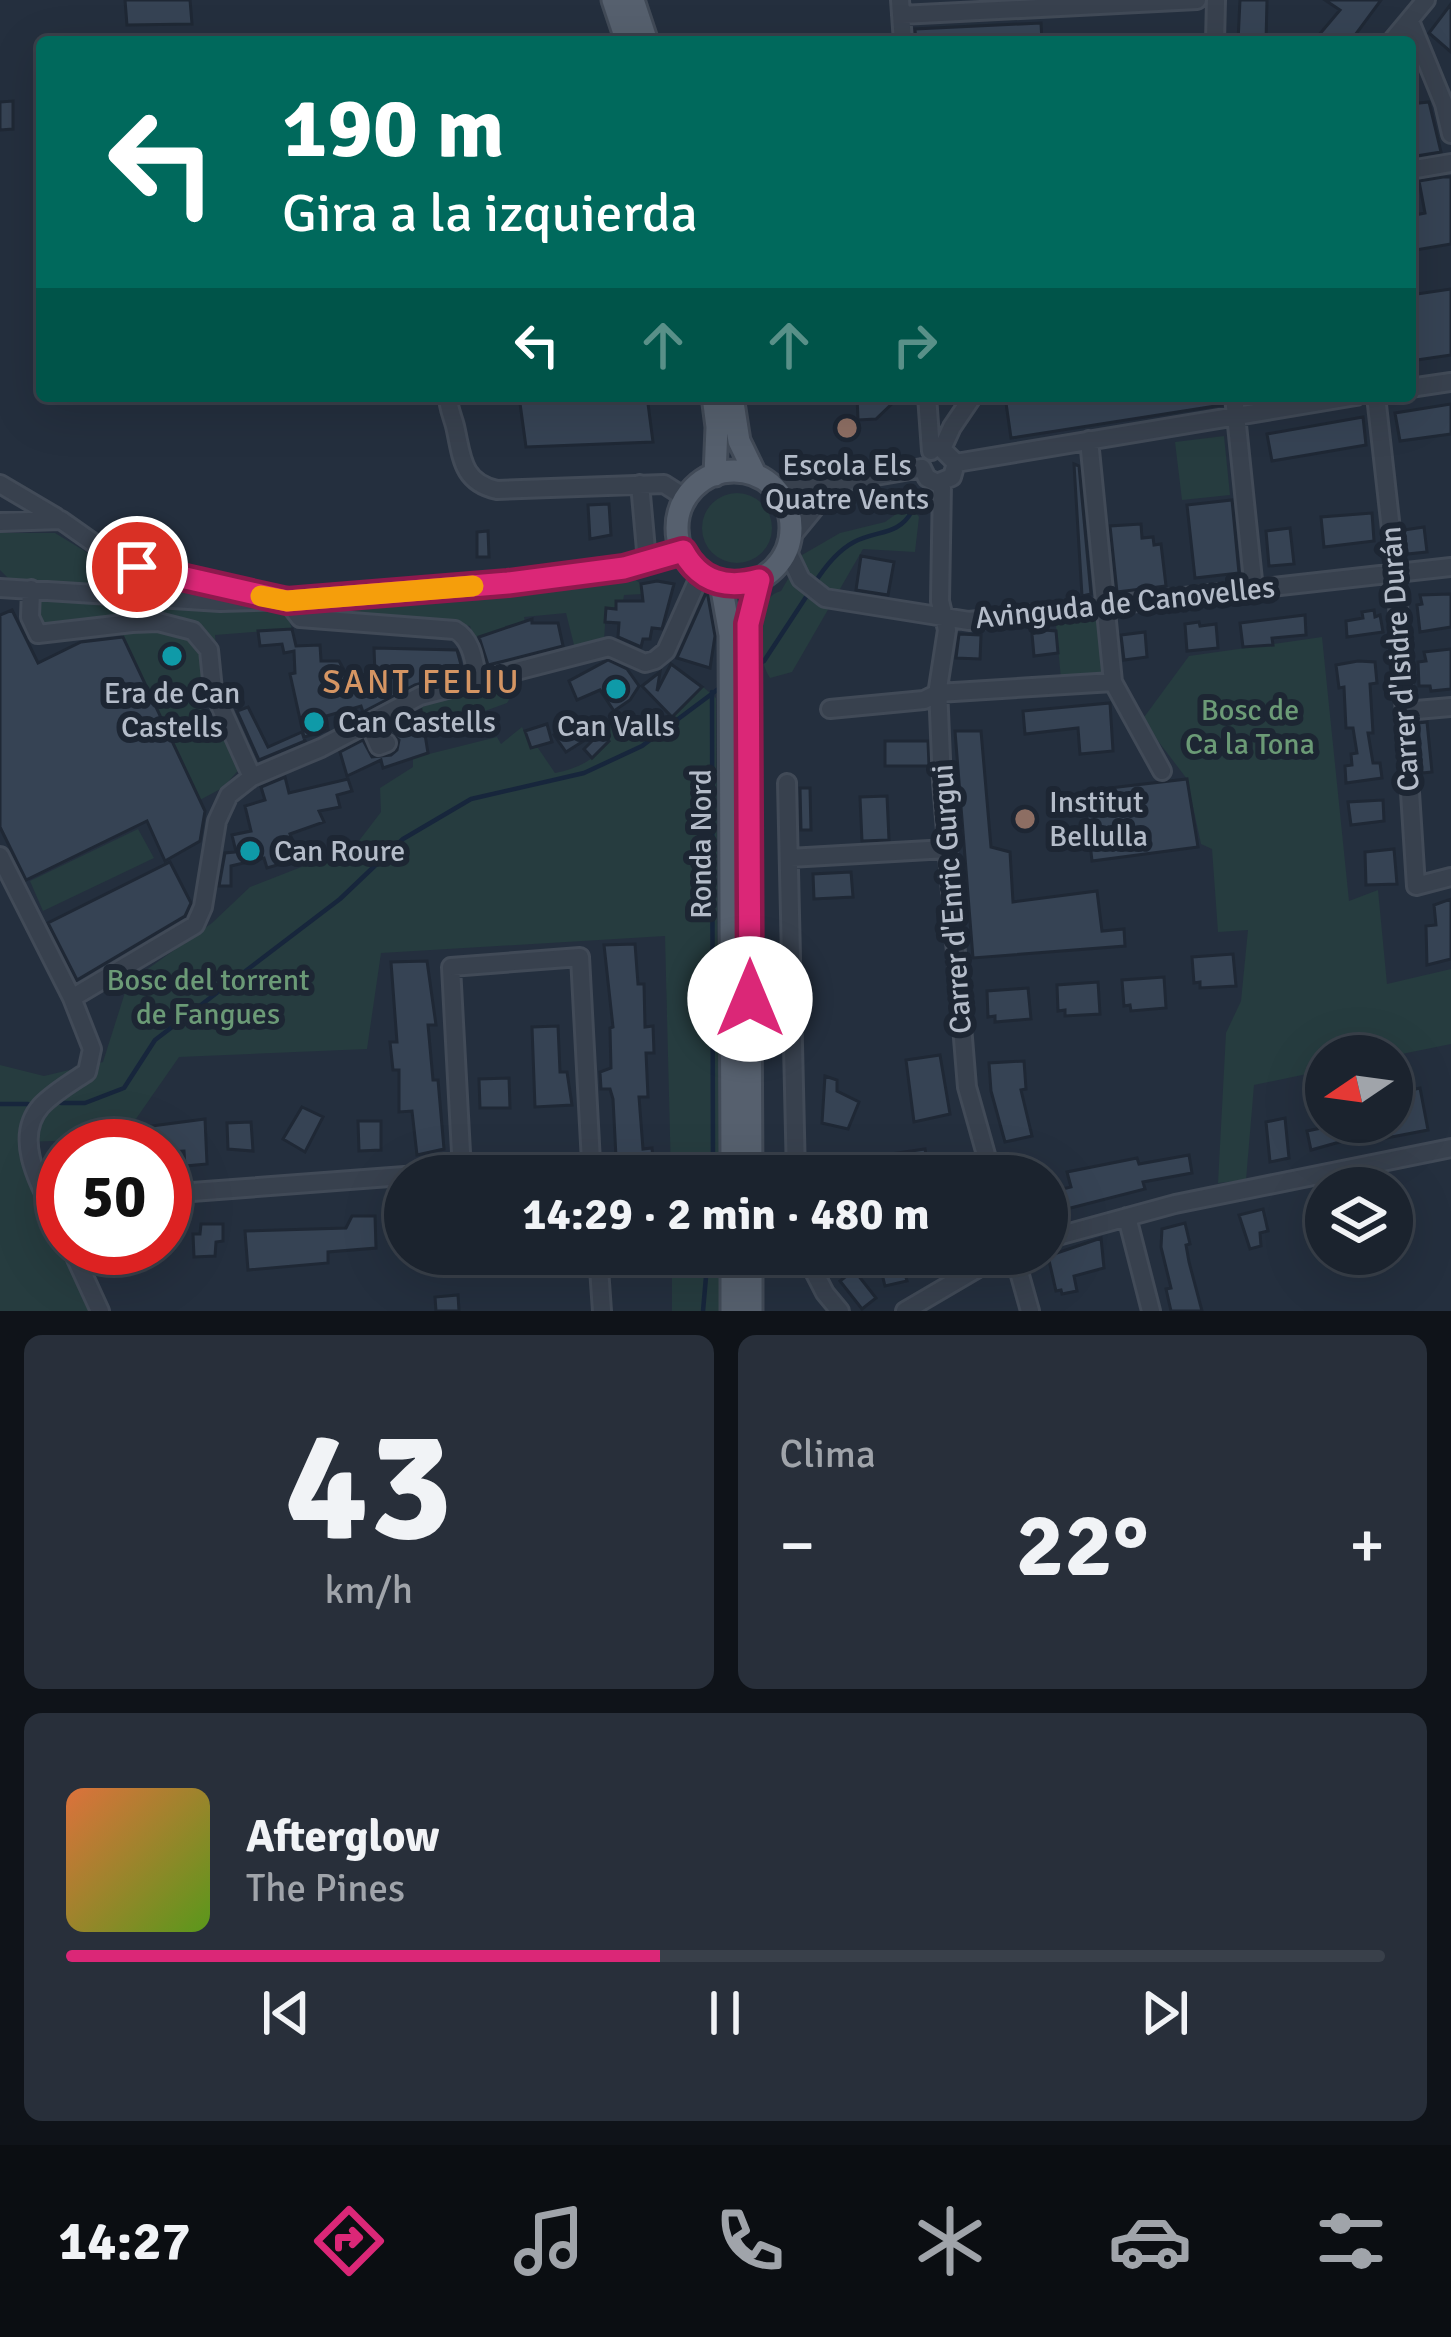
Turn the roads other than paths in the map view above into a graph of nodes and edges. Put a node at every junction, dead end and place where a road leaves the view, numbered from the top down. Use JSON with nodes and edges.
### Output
{"nodes":[{"id":1,"x":613,"y":0,"type":"edge"},
{"id":2,"x":633,"y":0,"type":"edge"},
{"id":3,"x":1197,"y":0,"type":"edge"},
{"id":4,"x":1216,"y":0,"type":"edge"},
{"id":5,"x":1426,"y":0,"type":"edge"},
{"id":6,"x":1059,"y":4,"type":"edge"},
{"id":7,"x":901,"y":7,"type":"edge"},
{"id":8,"x":1410,"y":21,"type":"junction"},
{"id":9,"x":625,"y":36,"type":"edge"},
{"id":10,"x":645,"y":36,"type":"edge"},
{"id":11,"x":1215,"y":36,"type":"edge"},
{"id":12,"x":1396,"y":36,"type":"edge"},
{"id":13,"x":1451,"y":134,"type":"edge"},
{"id":14,"x":1451,"y":163,"type":"edge"},
{"id":15,"x":1416,"y":169,"type":"edge"},
{"id":16,"x":1451,"y":382,"type":"edge"},
{"id":17,"x":1416,"y":387,"type":"edge"},
{"id":18,"x":449,"y":402,"type":"edge"},
{"id":19,"x":714,"y":402,"type":"edge"},
{"id":20,"x":733,"y":402,"type":"edge"},
{"id":21,"x":928,"y":402,"type":"edge"},
{"id":22,"x":969,"y":402,"type":"edge"},
{"id":23,"x":1275,"y":402,"type":"edge"},
{"id":24,"x":1377,"y":402,"type":"edge"},
{"id":25,"x":1235,"y":405,"type":"edge"},
{"id":26,"x":1089,"y":440,"type":"junction"},
{"id":27,"x":932,"y":456,"type":"junction"},
{"id":28,"x":956,"y":463,"type":"junction"},
{"id":29,"x":715,"y":475,"type":"junction"},
{"id":30,"x":763,"y":479,"type":"junction"},
{"id":31,"x":853,"y":482,"type":"junction"},
{"id":32,"x":942,"y":483,"type":"junction"},
{"id":33,"x":0,"y":484,"type":"edge"},
{"id":34,"x":640,"y":484,"type":"junction"},
{"id":35,"x":686,"y":498,"type":"junction"},
{"id":36,"x":61,"y":520,"type":"junction"},
{"id":37,"x":0,"y":521,"type":"edge"},
{"id":38,"x":789,"y":544,"type":"junction"},
{"id":39,"x":683,"y":551,"type":"junction"},
{"id":40,"x":647,"y":562,"type":"junction"},
{"id":41,"x":1451,"y":567,"type":"edge"},
{"id":42,"x":1396,"y":574,"type":"junction"},
{"id":43,"x":711,"y":579,"type":"junction"},
{"id":44,"x":759,"y":580,"type":"junction"},
{"id":45,"x":0,"y":588,"type":"edge"},
{"id":46,"x":32,"y":589,"type":"junction"},
{"id":47,"x":1254,"y":590,"type":"junction"},
{"id":48,"x":287,"y":601,"type":"junction"},
{"id":49,"x":1106,"y":607,"type":"junction"},
{"id":50,"x":943,"y":619,"type":"junction"},
{"id":51,"x":742,"y":675,"type":"junction"},
{"id":52,"x":478,"y":681,"type":"junction"},
{"id":53,"x":1114,"y":682,"type":"junction"},
{"id":54,"x":938,"y":693,"type":"junction"},
{"id":55,"x":1451,"y":707,"type":"edge"},
{"id":56,"x":830,"y":709,"type":"dead end"},
{"id":57,"x":1405,"y":711,"type":"junction"},
{"id":58,"x":370,"y":723,"type":"junction"},
{"id":59,"x":388,"y":743,"type":"dead end"},
{"id":60,"x":1162,"y":771,"type":"dead end"},
{"id":61,"x":251,"y":777,"type":"junction"},
{"id":62,"x":787,"y":783,"type":"dead end"},
{"id":63,"x":947,"y":849,"type":"junction"},
{"id":64,"x":789,"y":857,"type":"junction"},
{"id":65,"x":0,"y":858,"type":"edge"},
{"id":66,"x":1451,"y":877,"type":"edge"},
{"id":67,"x":72,"y":998,"type":"junction"},
{"id":68,"x":1451,"y":1148,"type":"edge"},
{"id":69,"x":461,"y":1155,"type":"edge"},
{"id":70,"x":591,"y":1155,"type":"edge"},
{"id":71,"x":732,"y":1155,"type":"edge"},
{"id":72,"x":751,"y":1155,"type":"edge"},
{"id":73,"x":796,"y":1155,"type":"edge"},
{"id":74,"x":986,"y":1155,"type":"edge"},
{"id":75,"x":36,"y":1172,"type":"edge"},
{"id":76,"x":384,"y":1178,"type":"edge"},
{"id":77,"x":192,"y":1192,"type":"edge"},
{"id":78,"x":1127,"y":1217,"type":"junction"},
{"id":79,"x":1068,"y":1233,"type":"edge"},
{"id":80,"x":83,"y":1275,"type":"edge"},
{"id":81,"x":599,"y":1275,"type":"edge"},
{"id":82,"x":732,"y":1275,"type":"edge"},
{"id":83,"x":751,"y":1275,"type":"edge"},
{"id":84,"x":816,"y":1275,"type":"edge"},
{"id":85,"x":966,"y":1275,"type":"edge"},
{"id":86,"x":1020,"y":1275,"type":"edge"},
{"id":87,"x":100,"y":1311,"type":"edge"},
{"id":88,"x":602,"y":1311,"type":"edge"},
{"id":89,"x":733,"y":1311,"type":"edge"},
{"id":90,"x":751,"y":1311,"type":"edge"},
{"id":91,"x":840,"y":1311,"type":"edge"},
{"id":92,"x":905,"y":1311,"type":"edge"},
{"id":93,"x":1030,"y":1311,"type":"edge"},
{"id":94,"x":1151,"y":1311,"type":"edge"}],
"edges":[{"from":1,"to":9,"type":"main road"},
{"from":2,"to":10,"type":"main road"},
{"from":3,"to":6,"type":"street"},
{"from":4,"to":11,"type":"street"},
{"from":5,"to":8,"type":"street"},
{"from":6,"to":7,"type":"street"},
{"from":8,"to":12,"type":"street"},
{"from":8,"to":13,"type":"street"},
{"from":14,"to":15,"type":"street"},
{"from":16,"to":17,"type":"street"},
{"from":18,"to":34,"type":"street"},
{"from":19,"to":29,"type":"main road"},
{"from":20,"to":30,"type":"main road"},
{"from":21,"to":27,"type":"street"},
{"from":22,"to":27,"type":"street"},
{"from":23,"to":25,"type":"street"},
{"from":24,"to":42,"type":"street","name":"Carrer d'Isidre Durán"},
{"from":25,"to":26,"type":"street"},
{"from":25,"to":47,"type":"street"},
{"from":26,"to":28,"type":"street"},
{"from":26,"to":49,"type":"street"},
{"from":27,"to":28,"type":"street"},
{"from":27,"to":31,"type":"street"},
{"from":27,"to":32,"type":"street"},
{"from":28,"to":32,"type":"street"},
{"from":29,"to":30,"type":"main road"},
{"from":29,"to":35,"type":"main road"},
{"from":30,"to":31,"type":"street"},
{"from":30,"to":38,"type":"main road"},
{"from":31,"to":38,"type":"street"},
{"from":32,"to":50,"type":"street","name":"Carrer d'Enric Gurgui"},
{"from":33,"to":36,"type":"street"},
{"from":34,"to":35,"type":"street"},
{"from":34,"to":40,"type":"street"},
{"from":35,"to":39,"type":"main road"},
{"from":36,"to":37,"type":"street"},
{"from":36,"to":48,"type":"street"},
{"from":38,"to":44,"type":"main road"},
{"from":38,"to":50,"type":"street","name":"Avinguda de Canovelles"},
{"from":39,"to":40,"type":"street"},
{"from":39,"to":43,"type":"main road"},
{"from":40,"to":48,"type":"street"},
{"from":41,"to":42,"type":"street","name":"Avinguda de Canovelles"},
{"from":42,"to":47,"type":"street","name":"Avinguda de Canovelles"},
{"from":42,"to":57,"type":"street","name":"Carrer d'Isidre Durán"},
{"from":43,"to":44,"type":"main road"},
{"from":43,"to":51,"type":"main road","name":"Ronda Nord"},
{"from":43,"to":52,"type":"street"},
{"from":44,"to":51,"type":"main road","name":"Ronda Nord"},
{"from":45,"to":46,"type":"street"},
{"from":46,"to":48,"type":"street"},
{"from":46,"to":61,"type":"street"},
{"from":47,"to":49,"type":"street","name":"Avinguda de Canovelles"},
{"from":48,"to":52,"type":"street"},
{"from":49,"to":50,"type":"street","name":"Avinguda de Canovelles"},
{"from":49,"to":53,"type":"street"},
{"from":50,"to":54,"type":"street","name":"Carrer d'Enric Gurgui"},
{"from":51,"to":71,"type":"main road","name":"Ronda Nord"},
{"from":51,"to":72,"type":"main road","name":"Ronda Nord"},
{"from":52,"to":58,"type":"street"},
{"from":53,"to":54,"type":"street"},
{"from":53,"to":60,"type":"street"},
{"from":54,"to":56,"type":"street"},
{"from":54,"to":63,"type":"street","name":"Carrer d'Enric Gurgui"},
{"from":55,"to":57,"type":"street"},
{"from":57,"to":66,"type":"street","name":"Carrer d'Isidre Durán"},
{"from":58,"to":59,"type":"street"},
{"from":58,"to":61,"type":"street"},
{"from":61,"to":67,"type":"street"},
{"from":62,"to":64,"type":"street"},
{"from":63,"to":64,"type":"street"},
{"from":63,"to":74,"type":"street","name":"Carrer d'Enric Gurgui"},
{"from":64,"to":73,"type":"street"},
{"from":65,"to":67,"type":"street"},
{"from":67,"to":75,"type":"street"},
{"from":68,"to":78,"type":"street"},
{"from":69,"to":70,"type":"street"},
{"from":76,"to":77,"type":"street"},
{"from":78,"to":79,"type":"street"},
{"from":78,"to":94,"type":"street"},
{"from":80,"to":87,"type":"street"},
{"from":81,"to":88,"type":"street"},
{"from":82,"to":89,"type":"main road"},
{"from":83,"to":90,"type":"main road"},
{"from":84,"to":91,"type":"street"},
{"from":85,"to":92,"type":"street"},
{"from":86,"to":93,"type":"street"}]}
